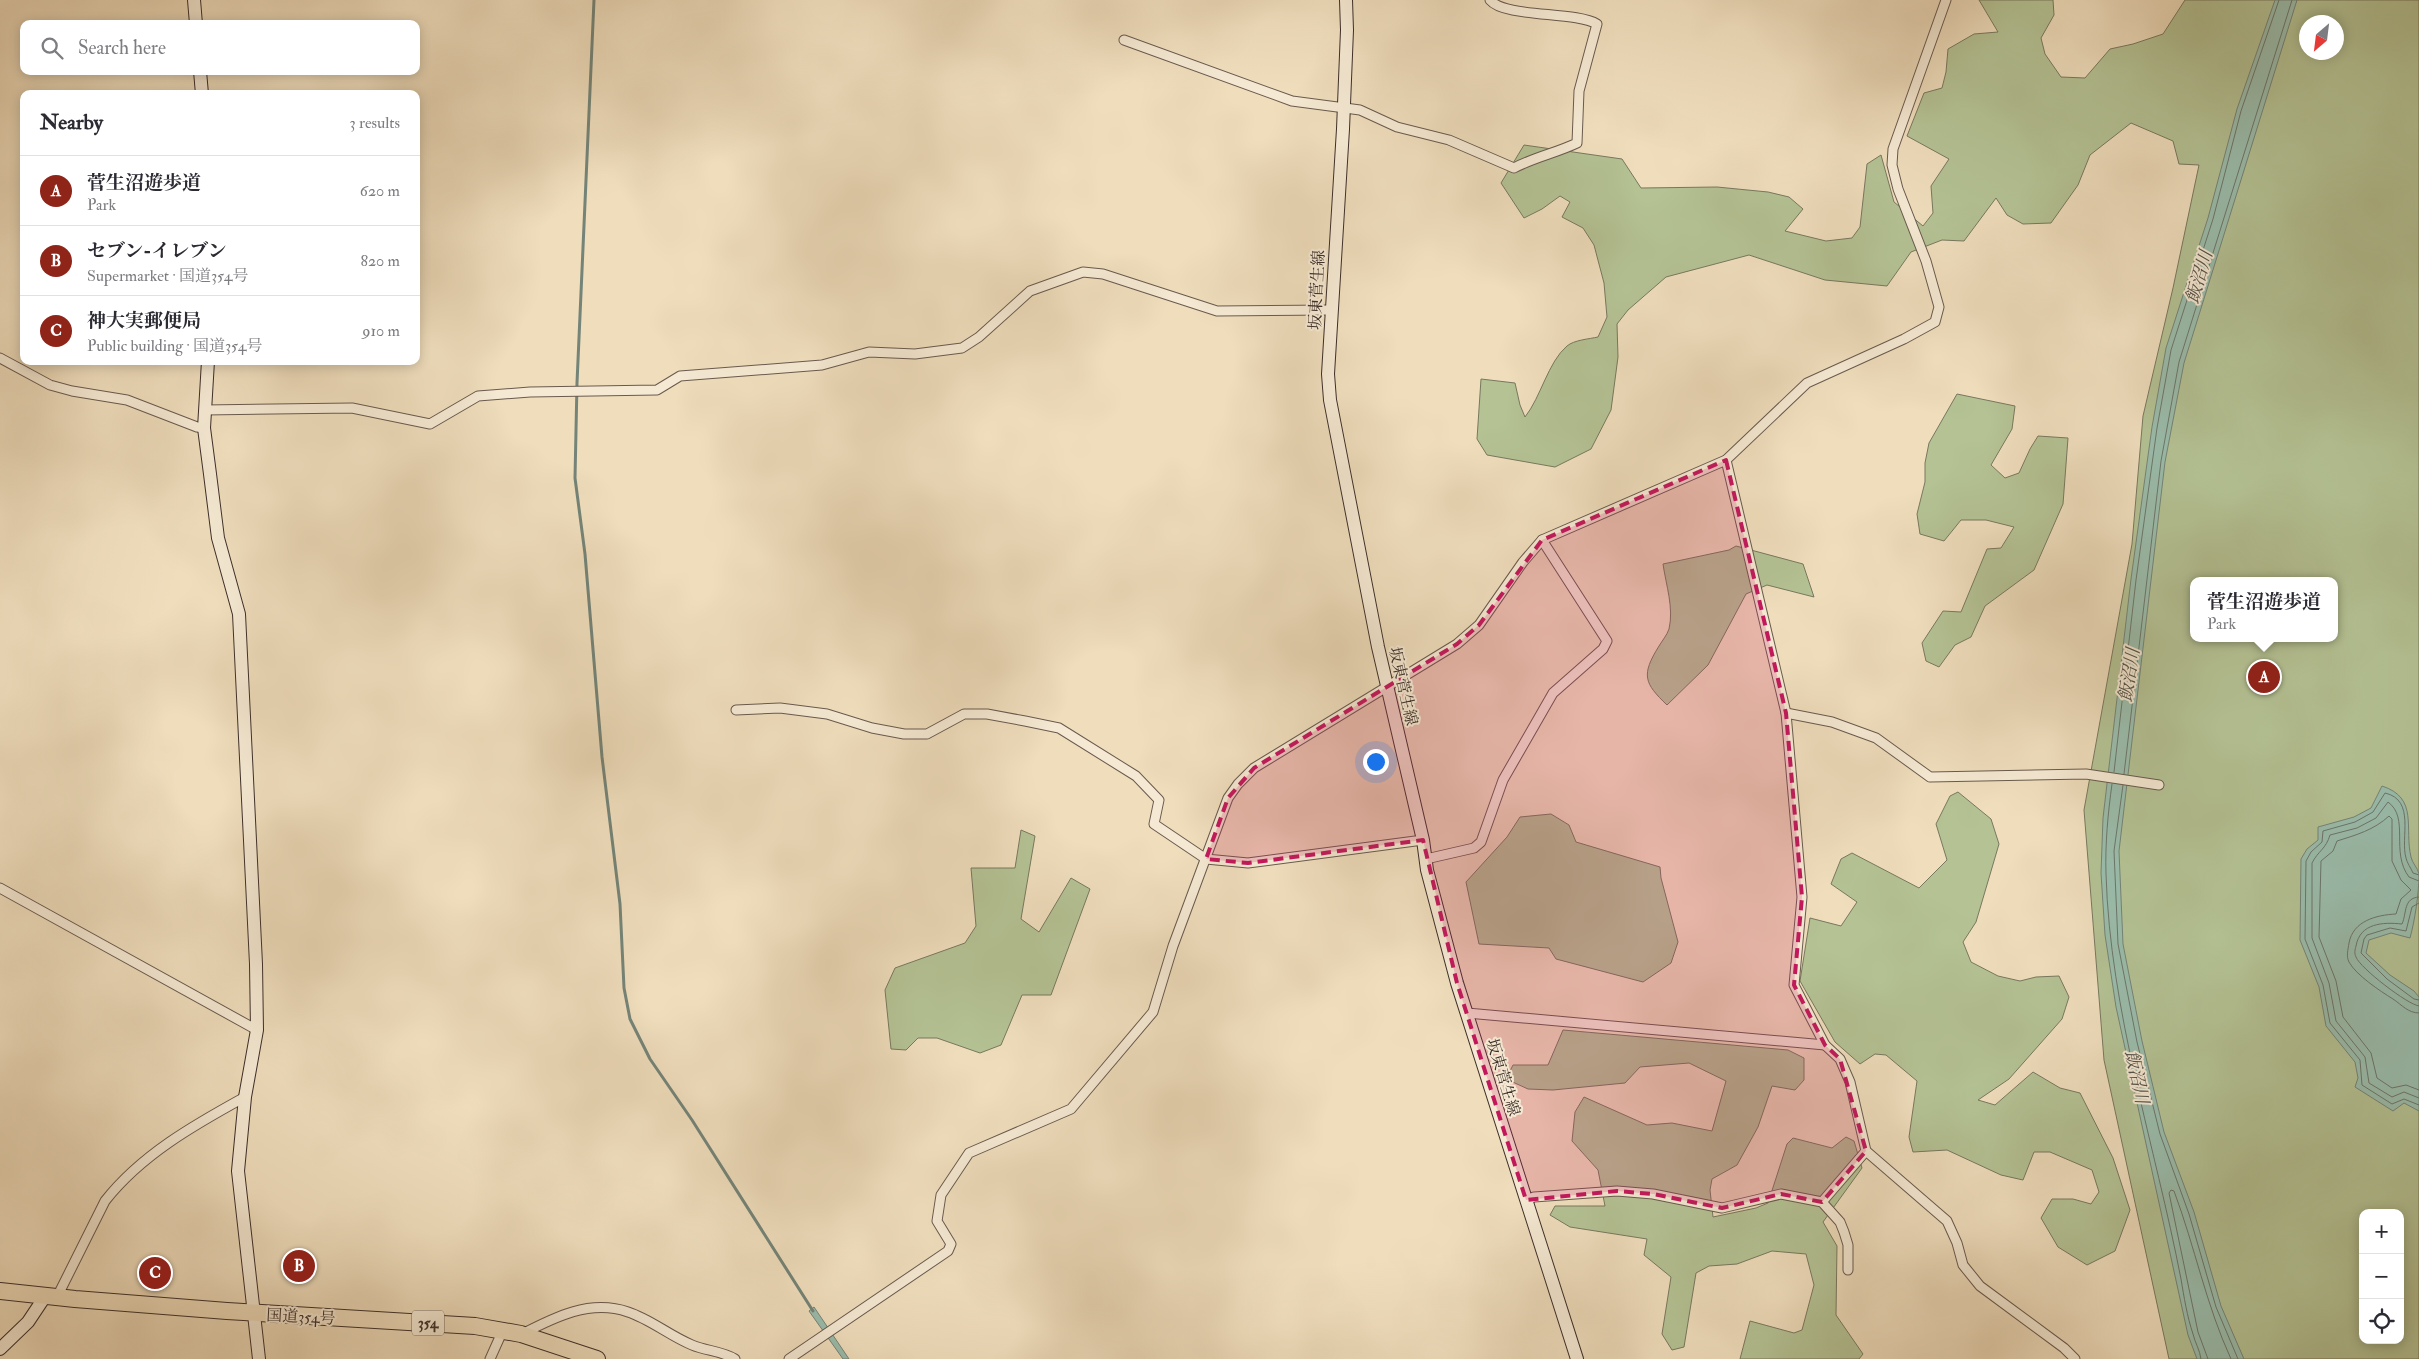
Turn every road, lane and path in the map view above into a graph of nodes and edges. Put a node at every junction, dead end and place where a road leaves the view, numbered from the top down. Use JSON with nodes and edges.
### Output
{"nodes":[{"id":1,"x":194,"y":0,"type":"edge"},
{"id":2,"x":1346,"y":0,"type":"edge"},
{"id":3,"x":1490,"y":0,"type":"edge"},
{"id":4,"x":1946,"y":0,"type":"edge"},
{"id":5,"x":196,"y":20,"type":"edge"},
{"id":6,"x":1124,"y":40,"type":"dead end"},
{"id":7,"x":200,"y":75,"type":"edge"},
{"id":8,"x":202,"y":90,"type":"edge"},
{"id":9,"x":1344,"y":108,"type":"junction"},
{"id":10,"x":1331,"y":310,"type":"junction"},
{"id":11,"x":0,"y":358,"type":"edge"},
{"id":12,"x":208,"y":365,"type":"edge"},
{"id":13,"x":205,"y":410,"type":"junction"},
{"id":14,"x":204,"y":428,"type":"junction"},
{"id":15,"x":1726,"y":460,"type":"junction"},
{"id":16,"x":1542,"y":540,"type":"junction"},
{"id":17,"x":1388,"y":686,"type":"junction"},
{"id":18,"x":736,"y":710,"type":"dead end"},
{"id":19,"x":1786,"y":713,"type":"junction"},
{"id":20,"x":2156,"y":785,"type":"dead end"},
{"id":21,"x":1423,"y":840,"type":"junction"},
{"id":22,"x":1206,"y":859,"type":"junction"},
{"id":23,"x":1426,"y":859,"type":"junction"},
{"id":24,"x":0,"y":888,"type":"edge"},
{"id":25,"x":1467,"y":1013,"type":"junction"},
{"id":26,"x":257,"y":1030,"type":"junction"},
{"id":27,"x":1825,"y":1045,"type":"junction"},
{"id":28,"x":245,"y":1097,"type":"junction"},
{"id":29,"x":1866,"y":1152,"type":"junction"},
{"id":30,"x":1526,"y":1200,"type":"junction"},
{"id":31,"x":1822,"y":1202,"type":"junction"},
{"id":32,"x":1848,"y":1270,"type":"dead end"},
{"id":33,"x":0,"y":1291,"type":"edge"},
{"id":34,"x":51,"y":1296,"type":"junction"},
{"id":35,"x":254,"y":1313,"type":"junction"},
{"id":36,"x":502,"y":1330,"type":"junction"},
{"id":37,"x":521,"y":1334,"type":"junction"},
{"id":38,"x":0,"y":1349,"type":"edge"},
{"id":39,"x":259,"y":1359,"type":"edge"},
{"id":40,"x":490,"y":1359,"type":"edge"},
{"id":41,"x":597,"y":1359,"type":"edge"},
{"id":42,"x":736,"y":1359,"type":"edge"},
{"id":43,"x":789,"y":1359,"type":"edge"},
{"id":44,"x":1577,"y":1359,"type":"edge"},
{"id":45,"x":2075,"y":1359,"type":"edge"}],
"edges":[{"from":1,"to":5,"type":"main road"},
{"from":2,"to":9,"type":"main road","name":"坂東菅生線"},
{"from":3,"to":9,"type":"street"},
{"from":4,"to":15,"type":"street"},
{"from":6,"to":9,"type":"street"},
{"from":7,"to":8,"type":"main road"},
{"from":9,"to":10,"type":"main road","name":"坂東菅生線"},
{"from":10,"to":13,"type":"street"},
{"from":10,"to":17,"type":"main road","name":"坂東菅生線"},
{"from":11,"to":14,"type":"street"},
{"from":12,"to":13,"type":"main road"},
{"from":13,"to":14,"type":"main road"},
{"from":14,"to":26,"type":"main road"},
{"from":15,"to":16,"type":"street"},
{"from":15,"to":19,"type":"street"},
{"from":16,"to":17,"type":"street"},
{"from":16,"to":23,"type":"street"},
{"from":17,"to":21,"type":"main road","name":"坂東菅生線"},
{"from":17,"to":22,"type":"street"},
{"from":18,"to":22,"type":"street"},
{"from":19,"to":20,"type":"street"},
{"from":19,"to":27,"type":"street"},
{"from":21,"to":22,"type":"street"},
{"from":21,"to":23,"type":"main road","name":"坂東菅生線"},
{"from":22,"to":43,"type":"street"},
{"from":23,"to":25,"type":"main road","name":"坂東菅生線"},
{"from":24,"to":26,"type":"street"},
{"from":25,"to":27,"type":"street"},
{"from":25,"to":30,"type":"main road","name":"坂東菅生線"},
{"from":26,"to":28,"type":"main road"},
{"from":27,"to":29,"type":"street"},
{"from":28,"to":34,"type":"street"},
{"from":28,"to":35,"type":"main road"},
{"from":29,"to":31,"type":"street"},
{"from":29,"to":45,"type":"street"},
{"from":30,"to":31,"type":"street"},
{"from":30,"to":44,"type":"main road","name":"坂東菅生線"},
{"from":31,"to":32,"type":"street"},
{"from":33,"to":34,"type":"highway","name":"国道354号","number":"354"},
{"from":34,"to":35,"type":"highway","name":"国道354号","number":"354"},
{"from":34,"to":38,"type":"main road"},
{"from":35,"to":36,"type":"highway","name":"国道354号","number":"354"},
{"from":35,"to":39,"type":"main road"},
{"from":36,"to":37,"type":"highway","name":"国道354号","number":"354"},
{"from":36,"to":40,"type":"street"},
{"from":37,"to":41,"type":"highway","name":"国道354号","number":"354"},
{"from":37,"to":42,"type":"street"}]}
